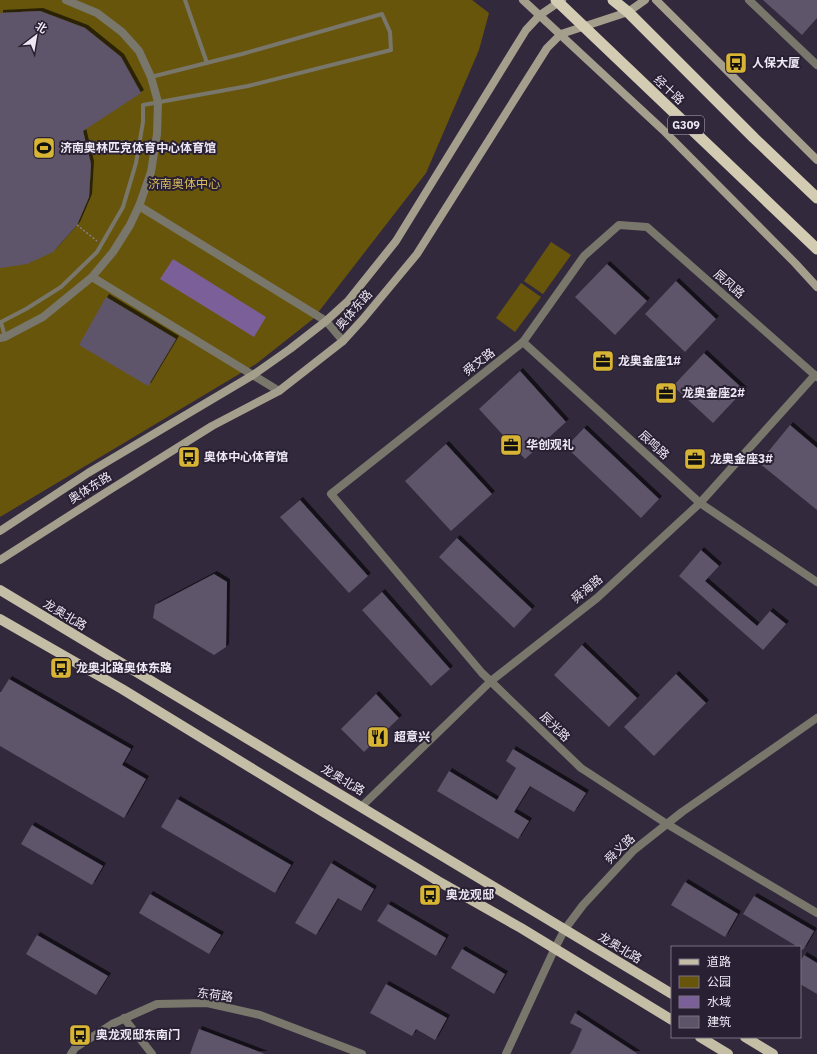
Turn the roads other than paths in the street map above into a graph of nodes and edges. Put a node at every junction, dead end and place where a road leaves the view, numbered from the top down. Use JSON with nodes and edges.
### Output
{"nodes":[{"id":1,"x":66,"y":0,"type":"edge"},
{"id":2,"x":185,"y":0,"type":"edge"},
{"id":3,"x":523,"y":0,"type":"edge"},
{"id":4,"x":613,"y":0,"type":"edge"},
{"id":5,"x":645,"y":0,"type":"edge"},
{"id":6,"x":656,"y":0,"type":"edge"},
{"id":7,"x":749,"y":0,"type":"edge"},
{"id":8,"x":559,"y":1,"type":"edge"},
{"id":9,"x":628,"y":12,"type":"junction"},
{"id":10,"x":540,"y":15,"type":"junction"},
{"id":11,"x":583,"y":27,"type":"junction"},
{"id":12,"x":561,"y":34,"type":"junction"},
{"id":13,"x":207,"y":63,"type":"junction"},
{"id":14,"x":817,"y":65,"type":"edge"},
{"id":15,"x":151,"y":77,"type":"junction"},
{"id":16,"x":158,"y":102,"type":"junction"},
{"id":17,"x":817,"y":160,"type":"edge"},
{"id":18,"x":817,"y":198,"type":"edge"},
{"id":19,"x":139,"y":206,"type":"junction"},
{"id":20,"x":619,"y":225,"type":"joint"},
{"id":21,"x":817,"y":249,"type":"edge"},
{"id":22,"x":92,"y":277,"type":"junction"},
{"id":23,"x":817,"y":287,"type":"edge"},
{"id":24,"x":326,"y":321,"type":"junction"},
{"id":25,"x":3,"y":338,"type":"edge"},
{"id":26,"x":343,"y":341,"type":"junction"},
{"id":27,"x":523,"y":342,"type":"junction"},
{"id":28,"x":253,"y":375,"type":"junction"},
{"id":29,"x":816,"y":376,"type":"edge"},
{"id":30,"x":279,"y":391,"type":"junction"},
{"id":31,"x":331,"y":494,"type":"joint"},
{"id":32,"x":700,"y":503,"type":"junction"},
{"id":33,"x":0,"y":531,"type":"edge"},
{"id":34,"x":0,"y":560,"type":"edge"},
{"id":35,"x":817,"y":582,"type":"edge"},
{"id":36,"x":0,"y":590,"type":"edge"},
{"id":37,"x":0,"y":619,"type":"edge"},
{"id":38,"x":491,"y":681,"type":"junction"},
{"id":39,"x":817,"y":718,"type":"edge"},
{"id":40,"x":361,"y":807,"type":"junction"},
{"id":41,"x":667,"y":824,"type":"junction"},
{"id":42,"x":817,"y":913,"type":"edge"},
{"id":43,"x":565,"y":929,"type":"junction"},
{"id":44,"x":554,"y":948,"type":"junction"},
{"id":45,"x":671,"y":993,"type":"edge"},
{"id":46,"x":124,"y":1018,"type":"junction"},
{"id":47,"x":671,"y":1019,"type":"edge"},
{"id":48,"x":702,"y":1038,"type":"edge"},
{"id":49,"x":746,"y":1038,"type":"edge"},
{"id":50,"x":71,"y":1054,"type":"edge"},
{"id":51,"x":152,"y":1054,"type":"edge"},
{"id":52,"x":362,"y":1054,"type":"edge"},
{"id":53,"x":506,"y":1054,"type":"edge"},
{"id":54,"x":728,"y":1054,"type":"edge"},
{"id":55,"x":773,"y":1054,"type":"edge"}],
"edges":[{"from":1,"to":15,"type":"street"},
{"from":2,"to":13,"type":"lane"},
{"from":3,"to":10,"type":"main road"},
{"from":4,"to":9,"type":"highway"},
{"from":5,"to":9,"type":"main road","name":"奥体东路"},
{"from":6,"to":17,"type":"main road"},
{"from":7,"to":14,"type":"street"},
{"from":8,"to":10,"type":"main road"},
{"from":8,"to":11,"type":"highway","name":"经十路","number":"G309"},
{"from":9,"to":11,"type":"main road","name":"奥体东路"},
{"from":9,"to":18,"type":"highway"},
{"from":10,"to":12,"type":"main road"},
{"from":10,"to":24,"type":"main road"},
{"from":11,"to":12,"type":"main road","name":"奥体东路"},
{"from":11,"to":21,"type":"highway","name":"经十路","number":"G309"},
{"from":12,"to":23,"type":"main road"},
{"from":12,"to":26,"type":"main road","name":"奥体东路"},
{"from":13,"to":15,"type":"lane"},
{"from":13,"to":16,"type":"lane"},
{"from":15,"to":16,"type":"street"},
{"from":16,"to":19,"type":"street"},
{"from":16,"to":25,"type":"lane"},
{"from":19,"to":22,"type":"street"},
{"from":19,"to":24,"type":"street"},
{"from":20,"to":27,"type":"street","name":"舜文路"},
{"from":20,"to":29,"type":"street","name":"辰风路"},
{"from":22,"to":25,"type":"street"},
{"from":22,"to":28,"type":"street"},
{"from":24,"to":26,"type":"street"},
{"from":24,"to":28,"type":"main road"},
{"from":26,"to":30,"type":"main road","name":"奥体东路"},
{"from":27,"to":31,"type":"street","name":"舜文路"},
{"from":27,"to":32,"type":"street","name":"辰鸣路"},
{"from":28,"to":30,"type":"street"},
{"from":28,"to":33,"type":"main road"},
{"from":29,"to":32,"type":"street","name":"舜海路"},
{"from":30,"to":34,"type":"main road","name":"奥体东路"},
{"from":31,"to":38,"type":"street","name":"辰光路"},
{"from":32,"to":35,"type":"street","name":"辰鸣路"},
{"from":32,"to":38,"type":"street","name":"舜海路"},
{"from":36,"to":40,"type":"main road","name":"龙奥北路"},
{"from":37,"to":44,"type":"main road"},
{"from":38,"to":40,"type":"street","name":"舜海路"},
{"from":38,"to":41,"type":"street","name":"辰光路"},
{"from":39,"to":41,"type":"street","name":"舜义路"},
{"from":40,"to":43,"type":"main road","name":"龙奥北路"},
{"from":41,"to":42,"type":"street","name":"辰光路"},
{"from":41,"to":43,"type":"street","name":"舜义路"},
{"from":43,"to":44,"type":"street","name":"舜义路"},
{"from":43,"to":45,"type":"main road","name":"龙奥北路"},
{"from":44,"to":47,"type":"main road"},
{"from":44,"to":53,"type":"street","name":"舜义路"},
{"from":46,"to":50,"type":"street","name":"东荷路"},
{"from":46,"to":51,"type":"street"},
{"from":46,"to":52,"type":"street","name":"东荷路"},
{"from":48,"to":54,"type":"main road"},
{"from":49,"to":55,"type":"main road"}]}
